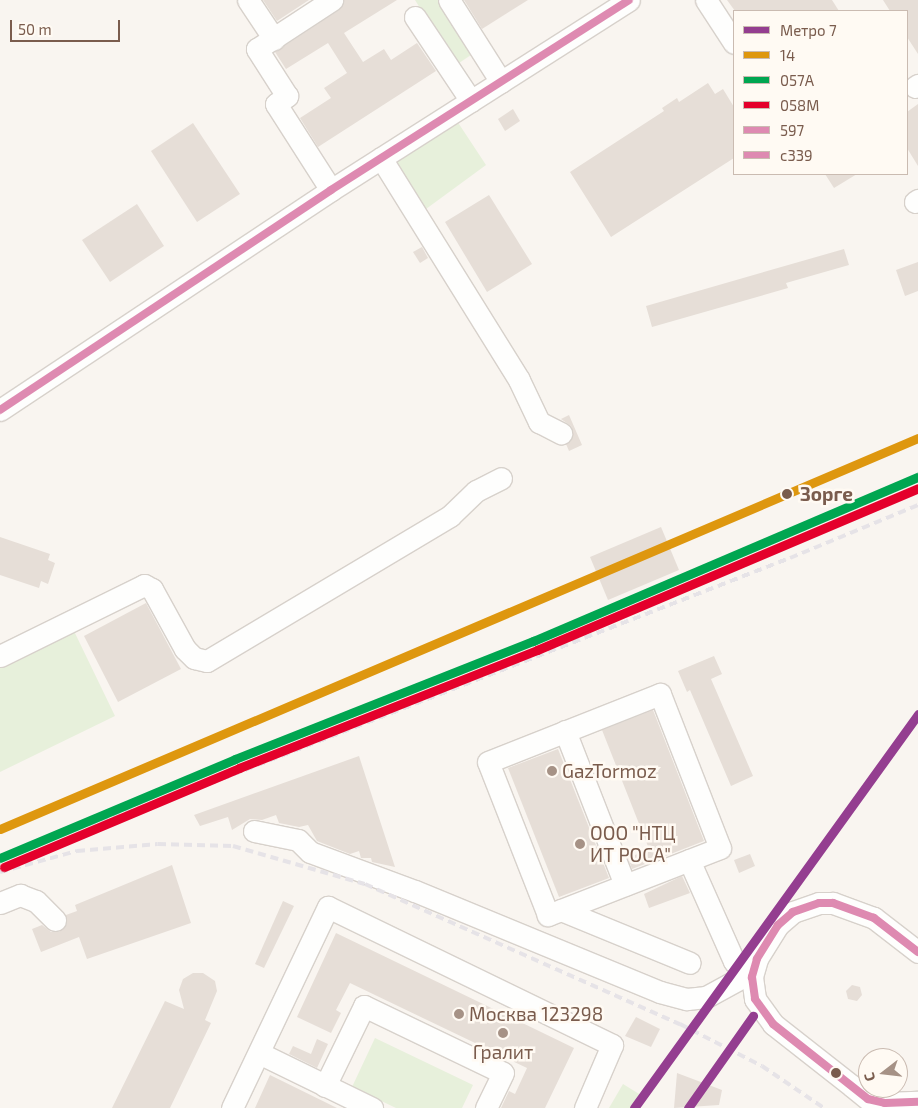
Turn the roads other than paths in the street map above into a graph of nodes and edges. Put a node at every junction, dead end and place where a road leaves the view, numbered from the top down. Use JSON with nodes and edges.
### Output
{"nodes":[{"id":1,"x":248,"y":0,"type":"edge"},
{"id":2,"x":332,"y":0,"type":"edge"},
{"id":3,"x":449,"y":0,"type":"edge"},
{"id":4,"x":629,"y":0,"type":"edge"},
{"id":5,"x":706,"y":0,"type":"edge"},
{"id":6,"x":415,"y":17,"type":"dead end"},
{"id":7,"x":274,"y":39,"type":"junction"},
{"id":8,"x":733,"y":41,"type":"edge"},
{"id":9,"x":501,"y":82,"type":"junction"},
{"id":10,"x":471,"y":101,"type":"junction"},
{"id":11,"x":381,"y":158,"type":"junction"},
{"id":12,"x":331,"y":190,"type":"junction"},
{"id":13,"x":0,"y":410,"type":"edge"},
{"id":14,"x":561,"y":433,"type":"dead end"},
{"id":15,"x":501,"y":478,"type":"dead end"},
{"id":16,"x":0,"y":656,"type":"edge"},
{"id":17,"x":564,"y":731,"type":"junction"},
{"id":18,"x":254,"y":831,"type":"dead end"},
{"id":19,"x":689,"y":860,"type":"junction"},
{"id":20,"x":625,"y":885,"type":"junction"},
{"id":21,"x":595,"y":897,"type":"junction"},
{"id":22,"x":0,"y":903,"type":"edge"},
{"id":23,"x":561,"y":910,"type":"junction"},
{"id":24,"x":55,"y":920,"type":"dead end"},
{"id":25,"x":596,"y":923,"type":"junction"},
{"id":26,"x":918,"y":952,"type":"edge"},
{"id":27,"x":690,"y":963,"type":"dead end"},
{"id":28,"x":750,"y":976,"type":"junction"},
{"id":29,"x":258,"y":1053,"type":"junction"},
{"id":30,"x":325,"y":1086,"type":"junction"},
{"id":31,"x":917,"y":1104,"type":"edge"},
{"id":32,"x":232,"y":1108,"type":"edge"},
{"id":33,"x":372,"y":1108,"type":"edge"},
{"id":34,"x":486,"y":1108,"type":"edge"},
{"id":35,"x":585,"y":1108,"type":"edge"}],
"edges":[{"from":1,"to":7,"type":"street"},
{"from":2,"to":7,"type":"street"},
{"from":3,"to":9,"type":"street"},
{"from":4,"to":9,"type":"street"},
{"from":5,"to":8,"type":"street"},
{"from":6,"to":10,"type":"street"},
{"from":7,"to":12,"type":"street"},
{"from":9,"to":10,"type":"street"},
{"from":10,"to":11,"type":"street"},
{"from":11,"to":12,"type":"street"},
{"from":11,"to":14,"type":"street"},
{"from":12,"to":13,"type":"street"},
{"from":15,"to":16,"type":"street"},
{"from":17,"to":19,"type":"street"},
{"from":17,"to":20,"type":"street"},
{"from":17,"to":23,"type":"street"},
{"from":18,"to":28,"type":"street"},
{"from":19,"to":20,"type":"street"},
{"from":19,"to":28,"type":"street"},
{"from":20,"to":21,"type":"street"},
{"from":21,"to":23,"type":"street"},
{"from":21,"to":25,"type":"street"},
{"from":22,"to":24,"type":"street"},
{"from":23,"to":25,"type":"street"},
{"from":25,"to":27,"type":"street"},
{"from":26,"to":28,"type":"street"},
{"from":28,"to":31,"type":"street"},
{"from":29,"to":30,"type":"street"},
{"from":29,"to":32,"type":"street"},
{"from":29,"to":35,"type":"street"},
{"from":30,"to":33,"type":"street"},
{"from":30,"to":34,"type":"street"}]}
